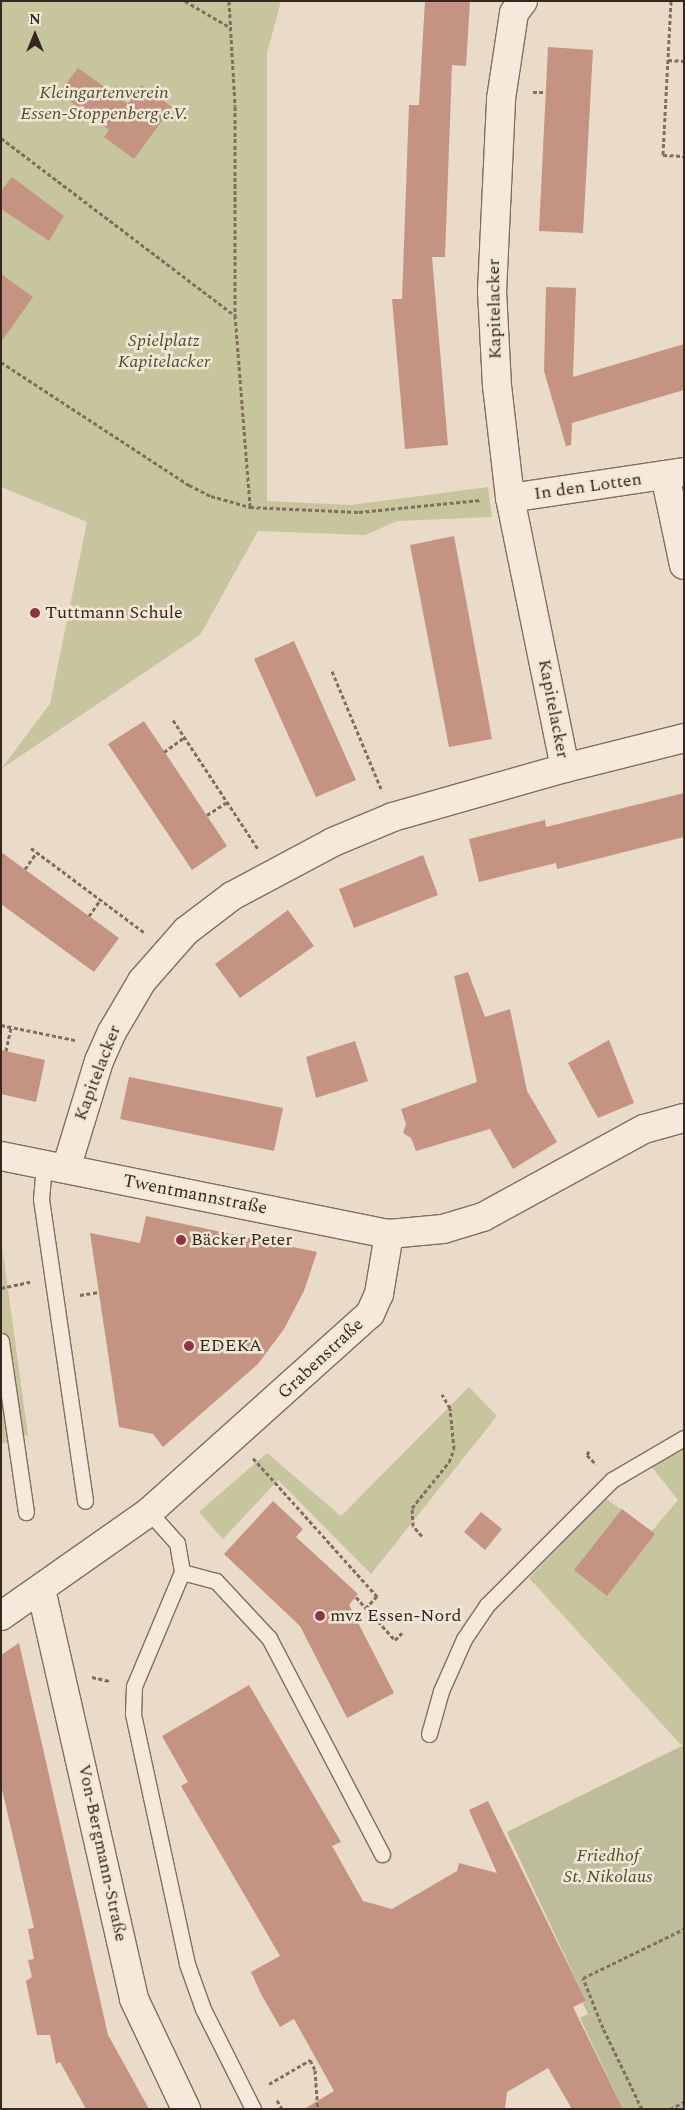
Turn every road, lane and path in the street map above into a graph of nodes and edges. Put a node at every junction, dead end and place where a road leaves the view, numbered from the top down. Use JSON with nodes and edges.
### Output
{"nodes":[{"id":1,"x":185,"y":1,"type":"edge"},
{"id":2,"x":229,"y":1,"type":"edge"},
{"id":3,"x":523,"y":1,"type":"edge"},
{"id":4,"x":671,"y":1,"type":"edge"},
{"id":5,"x":231,"y":28,"type":"junction"},
{"id":6,"x":668,"y":60,"type":"junction"},
{"id":7,"x":684,"y":60,"type":"edge"},
{"id":8,"x":1,"y":138,"type":"edge"},
{"id":9,"x":684,"y":156,"type":"edge"},
{"id":10,"x":235,"y":315,"type":"junction"},
{"id":11,"x":1,"y":362,"type":"edge"},
{"id":12,"x":674,"y":474,"type":"edge"},
{"id":13,"x":510,"y":498,"type":"junction"},
{"id":14,"x":250,"y":507,"type":"junction"},
{"id":15,"x":684,"y":565,"type":"edge"},
{"id":16,"x":332,"y":672,"type":"dead end"},
{"id":17,"x":173,"y":720,"type":"dead end"},
{"id":18,"x":185,"y":738,"type":"junction"},
{"id":19,"x":684,"y":738,"type":"edge"},
{"id":20,"x":164,"y":752,"type":"dead end"},
{"id":21,"x":565,"y":768,"type":"junction"},
{"id":22,"x":227,"y":802,"type":"junction"},
{"id":23,"x":207,"y":815,"type":"dead end"},
{"id":24,"x":393,"y":817,"type":"junction"},
{"id":25,"x":31,"y":848,"type":"dead end"},
{"id":26,"x":36,"y":853,"type":"junction"},
{"id":27,"x":26,"y":869,"type":"dead end"},
{"id":28,"x":273,"y":872,"type":"junction"},
{"id":29,"x":100,"y":900,"type":"junction"},
{"id":30,"x":90,"y":916,"type":"dead end"},
{"id":31,"x":168,"y":951,"type":"junction"},
{"id":32,"x":1,"y":1025,"type":"edge"},
{"id":33,"x":11,"y":1027,"type":"junction"},
{"id":34,"x":105,"y":1046,"type":"junction"},
{"id":35,"x":6,"y":1051,"type":"dead end"},
{"id":36,"x":684,"y":1118,"type":"edge"},
{"id":37,"x":1,"y":1156,"type":"edge"},
{"id":38,"x":55,"y":1167,"type":"junction"},
{"id":39,"x":389,"y":1234,"type":"junction"},
{"id":40,"x":1,"y":1341,"type":"edge"},
{"id":41,"x":442,"y":1394,"type":"dead end"},
{"id":42,"x":684,"y":1438,"type":"edge"},
{"id":43,"x":589,"y":1451,"type":"dead end"},
{"id":44,"x":252,"y":1458,"type":"dead end"},
{"id":45,"x":590,"y":1459,"type":"dead end"},
{"id":46,"x":84,"y":1502,"type":"dead end"},
{"id":47,"x":26,"y":1512,"type":"dead end"},
{"id":48,"x":149,"y":1512,"type":"junction"},
{"id":49,"x":422,"y":1536,"type":"dead end"},
{"id":50,"x":182,"y":1572,"type":"junction"},
{"id":51,"x":41,"y":1589,"type":"junction"},
{"id":52,"x":356,"y":1597,"type":"dead end"},
{"id":53,"x":366,"y":1608,"type":"junction"},
{"id":54,"x":1,"y":1616,"type":"edge"},
{"id":55,"x":402,"y":1632,"type":"dead end"},
{"id":56,"x":62,"y":1671,"type":"junction"},
{"id":57,"x":134,"y":1686,"type":"junction"},
{"id":58,"x":429,"y":1734,"type":"dead end"},
{"id":59,"x":382,"y":1854,"type":"dead end"},
{"id":60,"x":684,"y":1929,"type":"edge"},
{"id":61,"x":269,"y":2084,"type":"dead end"},
{"id":62,"x":684,"y":2102,"type":"edge"},
{"id":63,"x":186,"y":2109,"type":"edge"},
{"id":64,"x":253,"y":2109,"type":"edge"},
{"id":65,"x":318,"y":2109,"type":"edge"},
{"id":66,"x":642,"y":2109,"type":"edge"},
{"id":67,"x":670,"y":2109,"type":"edge"}],
"edges":[{"from":1,"to":5,"type":"path"},
{"from":2,"to":5,"type":"path"},
{"from":3,"to":13,"type":"street","name":"Kapitelacker"},
{"from":4,"to":6,"type":"path"},
{"from":5,"to":10,"type":"path"},
{"from":6,"to":7,"type":"path"},
{"from":6,"to":9,"type":"path"},
{"from":8,"to":10,"type":"path"},
{"from":10,"to":14,"type":"path"},
{"from":11,"to":14,"type":"path"},
{"from":12,"to":13,"type":"street","name":"In den Lotten"},
{"from":12,"to":15,"type":"street","name":"In den Lotten"},
{"from":13,"to":14,"type":"path"},
{"from":13,"to":21,"type":"street","name":"Kapitelacker"},
{"from":16,"to":24,"type":"path"},
{"from":17,"to":18,"type":"path"},
{"from":18,"to":20,"type":"path"},
{"from":18,"to":22,"type":"path"},
{"from":19,"to":21,"type":"street"},
{"from":21,"to":24,"type":"street","name":"Kapitelacker"},
{"from":22,"to":23,"type":"path"},
{"from":22,"to":28,"type":"path"},
{"from":24,"to":28,"type":"street","name":"Kapitelacker"},
{"from":25,"to":26,"type":"path"},
{"from":26,"to":27,"type":"path"},
{"from":26,"to":29,"type":"path"},
{"from":28,"to":31,"type":"street","name":"Kapitelacker"},
{"from":29,"to":30,"type":"path"},
{"from":29,"to":31,"type":"path"},
{"from":31,"to":34,"type":"street","name":"Kapitelacker"},
{"from":32,"to":33,"type":"path"},
{"from":33,"to":34,"type":"path"},
{"from":33,"to":35,"type":"path"},
{"from":34,"to":38,"type":"street","name":"Kapitelacker"},
{"from":36,"to":39,"type":"street"},
{"from":37,"to":38,"type":"street","name":"Twentmannstraße"},
{"from":38,"to":39,"type":"street","name":"Twentmannstraße"},
{"from":38,"to":46,"type":"lane"},
{"from":39,"to":48,"type":"street","name":"Grabenstraße"},
{"from":40,"to":47,"type":"lane"},
{"from":41,"to":49,"type":"path"},
{"from":42,"to":58,"type":"lane"},
{"from":43,"to":45,"type":"path"},
{"from":44,"to":53,"type":"path"},
{"from":48,"to":50,"type":"lane"},
{"from":48,"to":51,"type":"street","name":"Grabenstraße"},
{"from":50,"to":57,"type":"lane"},
{"from":50,"to":59,"type":"lane"},
{"from":51,"to":54,"type":"street","name":"Grabenstraße"},
{"from":51,"to":56,"type":"street","name":"Von-Bergmann-Straße"},
{"from":52,"to":53,"type":"path"},
{"from":53,"to":55,"type":"path"},
{"from":56,"to":57,"type":"path"},
{"from":56,"to":63,"type":"street","name":"Von-Bergmann-Straße"},
{"from":57,"to":64,"type":"lane"},
{"from":60,"to":66,"type":"path"},
{"from":61,"to":65,"type":"path"},
{"from":62,"to":67,"type":"path"}]}
